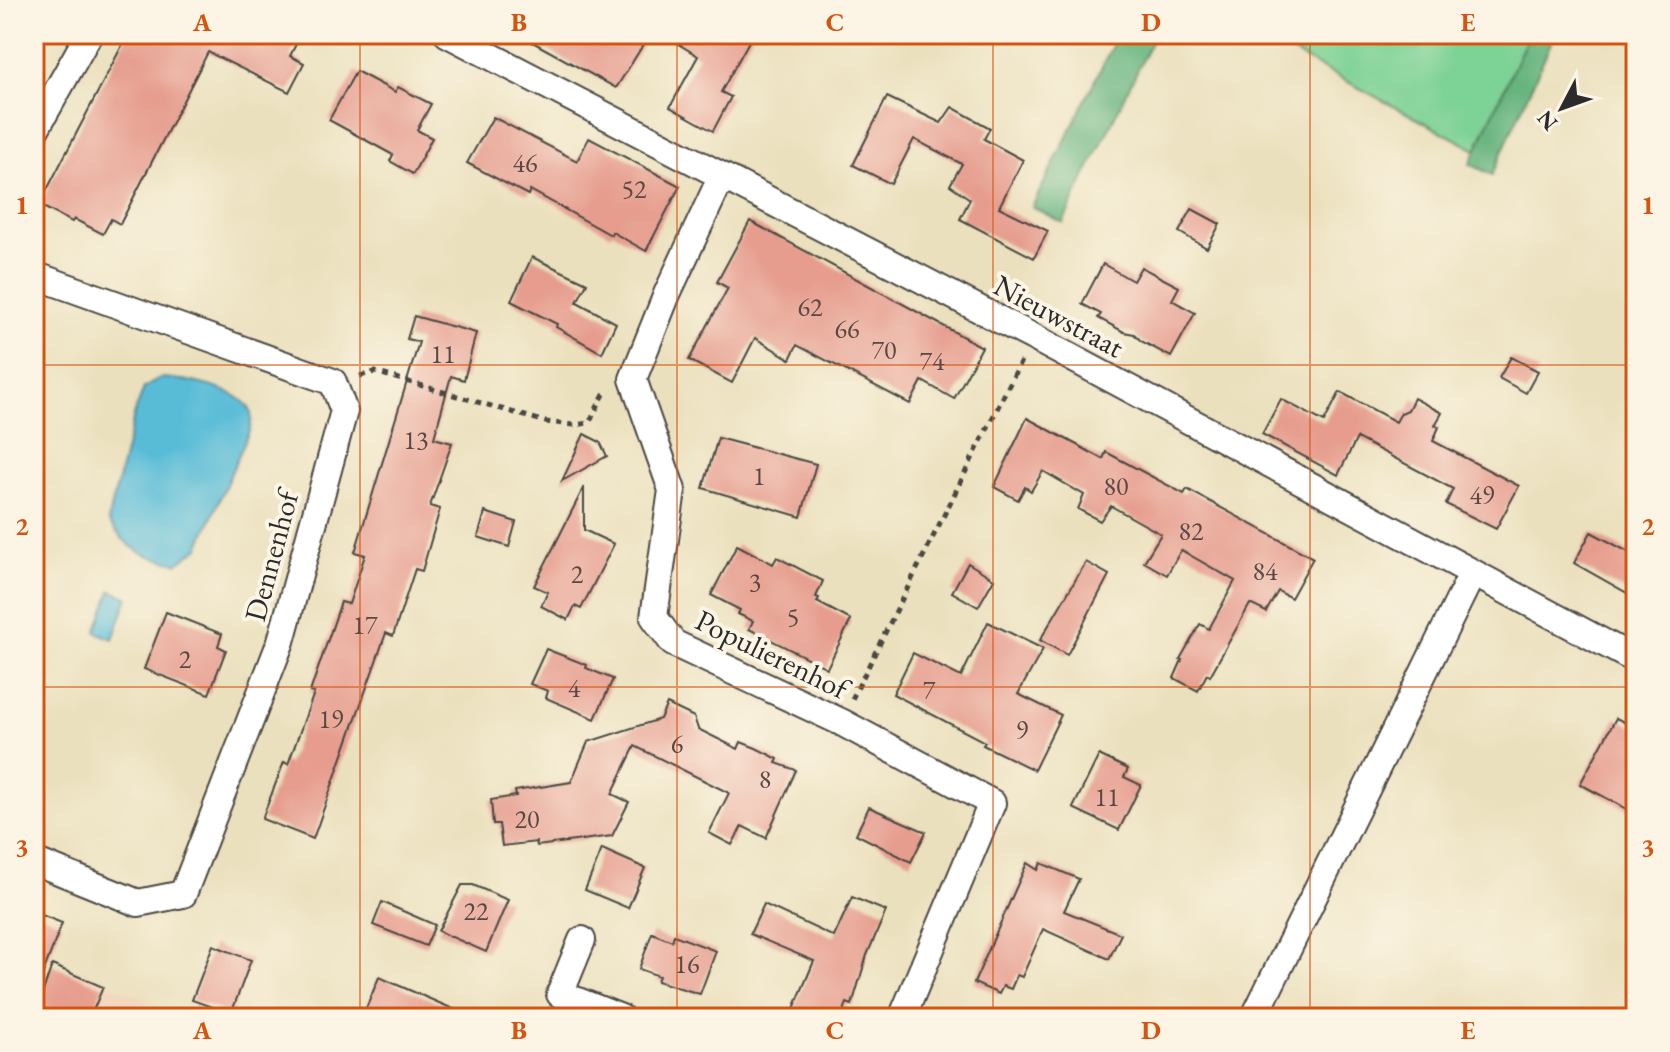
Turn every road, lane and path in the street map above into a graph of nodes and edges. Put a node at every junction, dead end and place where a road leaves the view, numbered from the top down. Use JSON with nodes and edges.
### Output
{"nodes":[{"id":1,"x":89,"y":34,"type":"edge"},
{"id":2,"x":448,"y":34,"type":"edge"},
{"id":3,"x":34,"y":132,"type":"edge"},
{"id":4,"x":721,"y":178,"type":"junction"},
{"id":5,"x":34,"y":275,"type":"edge"},
{"id":6,"x":1033,"y":337,"type":"junction"},
{"id":7,"x":633,"y":379,"type":"junction"},
{"id":8,"x":333,"y":382,"type":"junction"},
{"id":9,"x":1472,"y":574,"type":"junction"},
{"id":10,"x":1636,"y":660,"type":"edge"},
{"id":11,"x":841,"y":722,"type":"junction"},
{"id":12,"x":34,"y":861,"type":"edge"},
{"id":13,"x":582,"y":940,"type":"dead end"},
{"id":14,"x":621,"y":1018,"type":"edge"},
{"id":15,"x":902,"y":1018,"type":"edge"},
{"id":16,"x":1254,"y":1018,"type":"edge"}],
"edges":[{"from":1,"to":3,"type":"street"},
{"from":2,"to":4,"type":"street","name":"Nieuwstraat"},
{"from":4,"to":6,"type":"street","name":"Nieuwstraat"},
{"from":4,"to":7,"type":"street"},
{"from":5,"to":8,"type":"street"},
{"from":6,"to":9,"type":"street","name":"Nieuwstraat"},
{"from":6,"to":11,"type":"path"},
{"from":7,"to":8,"type":"path"},
{"from":7,"to":11,"type":"street","name":"Populierenhof"},
{"from":8,"to":12,"type":"street","name":"Dennenhof"},
{"from":9,"to":10,"type":"street","name":"Nieuwstraat"},
{"from":9,"to":16,"type":"street"},
{"from":11,"to":15,"type":"street","name":"Populierenhof"},
{"from":13,"to":14,"type":"street"}]}
